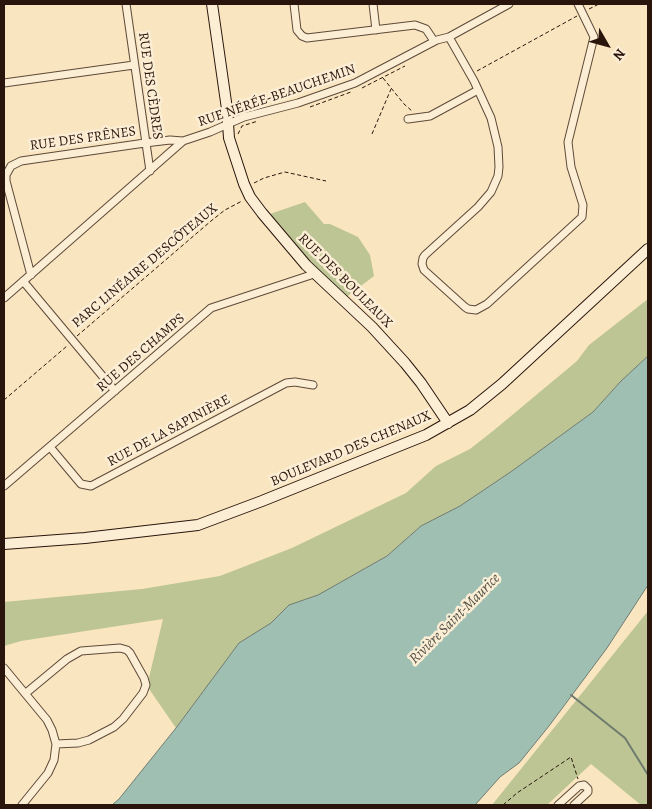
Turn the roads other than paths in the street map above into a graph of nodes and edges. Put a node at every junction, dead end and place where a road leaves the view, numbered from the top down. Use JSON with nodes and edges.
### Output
{"nodes":[{"id":1,"x":126,"y":4,"type":"edge"},
{"id":2,"x":212,"y":4,"type":"edge"},
{"id":3,"x":294,"y":4,"type":"edge"},
{"id":4,"x":373,"y":4,"type":"edge"},
{"id":5,"x":509,"y":4,"type":"edge"},
{"id":6,"x":578,"y":4,"type":"edge"},
{"id":7,"x":376,"y":30,"type":"junction"},
{"id":8,"x":449,"y":37,"type":"junction"},
{"id":9,"x":434,"y":41,"type":"junction"},
{"id":10,"x":134,"y":64,"type":"junction"},
{"id":11,"x":4,"y":83,"type":"edge"},
{"id":12,"x":478,"y":90,"type":"junction"},
{"id":13,"x":408,"y":119,"type":"dead end"},
{"id":14,"x":228,"y":124,"type":"junction"},
{"id":15,"x":183,"y":141,"type":"junction"},
{"id":16,"x":145,"y":143,"type":"junction"},
{"id":17,"x":150,"y":171,"type":"junction"},
{"id":18,"x":648,"y":249,"type":"edge"},
{"id":19,"x":314,"y":274,"type":"junction"},
{"id":20,"x":31,"y":275,"type":"junction"},
{"id":21,"x":23,"y":281,"type":"junction"},
{"id":22,"x":4,"y":298,"type":"edge"},
{"id":23,"x":314,"y":386,"type":"dead end"},
{"id":24,"x":115,"y":391,"type":"junction"},
{"id":25,"x":448,"y":423,"type":"junction"},
{"id":26,"x":50,"y":447,"type":"junction"},
{"id":27,"x":4,"y":486,"type":"edge"},
{"id":28,"x":4,"y":544,"type":"edge"},
{"id":29,"x":4,"y":668,"type":"edge"},
{"id":30,"x":26,"y":693,"type":"junction"},
{"id":31,"x":56,"y":744,"type":"junction"},
{"id":32,"x":22,"y":805,"type":"edge"},
{"id":33,"x":558,"y":805,"type":"edge"},
{"id":34,"x":574,"y":805,"type":"edge"}],
"edges":[{"from":1,"to":10,"type":"street","name":"RUE DES CÈDRES"},
{"from":2,"to":14,"type":"street","name":"RUE DES BOULEAUX"},
{"from":3,"to":7,"type":"street"},
{"from":4,"to":7,"type":"street"},
{"from":5,"to":8,"type":"street","name":"RUE NÉRÉE-BEAUCHEMIN"},
{"from":6,"to":12,"type":"street"},
{"from":7,"to":9,"type":"street"},
{"from":8,"to":9,"type":"street","name":"RUE NÉRÉE-BEAUCHEMIN"},
{"from":8,"to":12,"type":"street"},
{"from":9,"to":14,"type":"street","name":"RUE NÉRÉE-BEAUCHEMIN"},
{"from":10,"to":11,"type":"street"},
{"from":10,"to":16,"type":"street","name":"RUE DES CÈDRES"},
{"from":12,"to":13,"type":"street"},
{"from":14,"to":15,"type":"street","name":"RUE NÉRÉE-BEAUCHEMIN"},
{"from":14,"to":19,"type":"street","name":"RUE DES BOULEAUX"},
{"from":15,"to":16,"type":"street","name":"RUE DES FRÊNES"},
{"from":15,"to":17,"type":"street","name":"RUE NÉRÉE-BEAUCHEMIN"},
{"from":16,"to":17,"type":"street","name":"RUE DES CÈDRES"},
{"from":16,"to":20,"type":"street","name":"RUE DES FRÊNES"},
{"from":17,"to":20,"type":"street","name":"RUE NÉRÉE-BEAUCHEMIN"},
{"from":18,"to":25,"type":"street","name":"BOULEVARD DES CHENAUX"},
{"from":19,"to":24,"type":"street","name":"RUE DES CHAMPS"},
{"from":19,"to":25,"type":"street","name":"RUE DES BOULEAUX"},
{"from":20,"to":21,"type":"street","name":"RUE NÉRÉE-BEAUCHEMIN"},
{"from":21,"to":22,"type":"street","name":"RUE NÉRÉE-BEAUCHEMIN"},
{"from":21,"to":24,"type":"street"},
{"from":23,"to":26,"type":"street","name":"RUE DE LA SAPINIÈRE"},
{"from":24,"to":26,"type":"street","name":"RUE DES CHAMPS"},
{"from":25,"to":28,"type":"street","name":"BOULEVARD DES CHENAUX"},
{"from":26,"to":27,"type":"street","name":"RUE DES CHAMPS"},
{"from":29,"to":30,"type":"street"},
{"from":30,"to":31,"type":"street"},
{"from":30,"to":31,"type":"street"},
{"from":31,"to":32,"type":"street"},
{"from":33,"to":34,"type":"street"}]}
